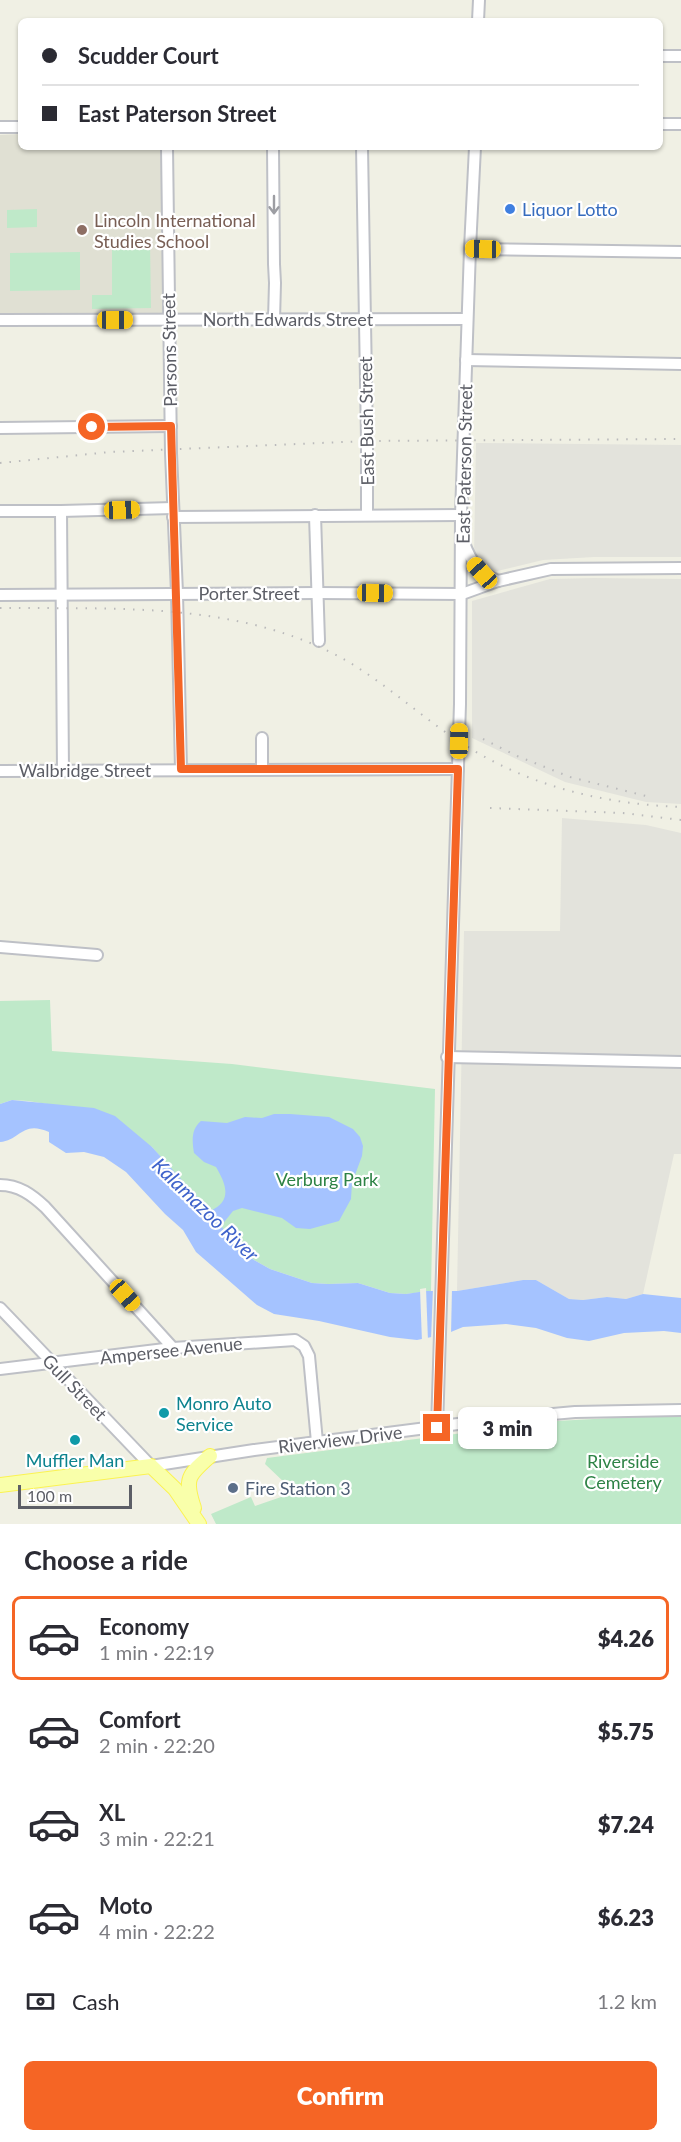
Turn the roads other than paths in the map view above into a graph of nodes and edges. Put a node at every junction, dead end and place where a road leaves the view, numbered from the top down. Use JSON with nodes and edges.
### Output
{"nodes":[{"id":1,"x":479,"y":0,"type":"edge"},
{"id":2,"x":478,"y":18,"type":"edge"},
{"id":3,"x":663,"y":56,"type":"edge"},
{"id":4,"x":681,"y":56,"type":"edge"},
{"id":5,"x":663,"y":124,"type":"edge"},
{"id":6,"x":681,"y":124,"type":"edge"},
{"id":7,"x":0,"y":127,"type":"edge"},
{"id":8,"x":18,"y":127,"type":"edge"},
{"id":9,"x":167,"y":150,"type":"edge"},
{"id":10,"x":273,"y":150,"type":"edge"},
{"id":11,"x":362,"y":150,"type":"edge"},
{"id":12,"x":475,"y":150,"type":"edge"},
{"id":13,"x":470,"y":249,"type":"junction"},
{"id":14,"x":681,"y":252,"type":"edge"},
{"id":15,"x":168,"y":319,"type":"junction"},
{"id":16,"x":364,"y":319,"type":"junction"},
{"id":17,"x":467,"y":319,"type":"junction"},
{"id":18,"x":0,"y":320,"type":"edge"},
{"id":19,"x":274,"y":320,"type":"junction"},
{"id":20,"x":466,"y":360,"type":"junction"},
{"id":21,"x":681,"y":364,"type":"edge"},
{"id":22,"x":171,"y":426,"type":"junction"},
{"id":23,"x":0,"y":428,"type":"edge"},
{"id":24,"x":0,"y":511,"type":"edge"},
{"id":25,"x":62,"y":511,"type":"junction"},
{"id":26,"x":173,"y":513,"type":"junction"},
{"id":27,"x":315,"y":515,"type":"junction"},
{"id":28,"x":367,"y":515,"type":"junction"},
{"id":29,"x":461,"y":515,"type":"junction"},
{"id":30,"x":461,"y":535,"type":"junction"},
{"id":31,"x":681,"y":568,"type":"edge"},
{"id":32,"x":498,"y":581,"type":"junction"},
{"id":33,"x":317,"y":592,"type":"junction"},
{"id":34,"x":177,"y":593,"type":"junction"},
{"id":35,"x":0,"y":594,"type":"edge"},
{"id":36,"x":63,"y":594,"type":"junction"},
{"id":37,"x":462,"y":594,"type":"junction"},
{"id":38,"x":319,"y":641,"type":"dead end"},
{"id":39,"x":262,"y":738,"type":"dead end"},
{"id":40,"x":181,"y":769,"type":"junction"},
{"id":41,"x":262,"y":769,"type":"junction"},
{"id":42,"x":458,"y":769,"type":"junction"},
{"id":43,"x":0,"y":771,"type":"edge"},
{"id":44,"x":63,"y":771,"type":"junction"},
{"id":45,"x":0,"y":947,"type":"edge"},
{"id":46,"x":97,"y":955,"type":"dead end"},
{"id":47,"x":447,"y":1057,"type":"junction"},
{"id":48,"x":681,"y":1062,"type":"edge"},
{"id":49,"x":0,"y":1185,"type":"edge"},
{"id":50,"x":0,"y":1308,"type":"edge"},
{"id":51,"x":173,"y":1348,"type":"junction"},
{"id":52,"x":51,"y":1363,"type":"junction"},
{"id":53,"x":0,"y":1369,"type":"edge"},
{"id":54,"x":681,"y":1410,"type":"edge"},
{"id":55,"x":437,"y":1428,"type":"junction"},
{"id":56,"x":317,"y":1442,"type":"junction"},
{"id":57,"x":210,"y":1456,"type":"junction"},
{"id":58,"x":151,"y":1466,"type":"junction"},
{"id":59,"x":0,"y":1485,"type":"edge"},
{"id":60,"x":200,"y":1524,"type":"edge"}],
"edges":[{"from":1,"to":2,"type":"street"},
{"from":3,"to":4,"type":"street"},
{"from":5,"to":6,"type":"street"},
{"from":7,"to":8,"type":"street"},
{"from":9,"to":15,"type":"street","name":"Parsons Street"},
{"from":10,"to":19,"type":"street","one_way":true},
{"from":11,"to":16,"type":"street","name":"East Bush Street"},
{"from":12,"to":13,"type":"street","name":"East Paterson Street"},
{"from":13,"to":14,"type":"street"},
{"from":13,"to":17,"type":"street","name":"East Paterson Street"},
{"from":15,"to":18,"type":"street","name":"North Edwards Street"},
{"from":15,"to":19,"type":"street","name":"North Edwards Street"},
{"from":15,"to":22,"type":"street","name":"Parsons Street"},
{"from":16,"to":17,"type":"street","name":"North Edwards Street"},
{"from":16,"to":19,"type":"street","name":"North Edwards Street"},
{"from":16,"to":28,"type":"street","name":"East Bush Street"},
{"from":17,"to":20,"type":"street","name":"East Paterson Street"},
{"from":20,"to":21,"type":"street"},
{"from":20,"to":29,"type":"street","name":"East Paterson Street"},
{"from":22,"to":23,"type":"street"},
{"from":22,"to":26,"type":"street","name":"Parsons Street"},
{"from":24,"to":25,"type":"street"},
{"from":25,"to":26,"type":"street"},
{"from":25,"to":36,"type":"street"},
{"from":26,"to":27,"type":"street"},
{"from":26,"to":34,"type":"street","name":"Parsons Street"},
{"from":27,"to":28,"type":"street"},
{"from":27,"to":33,"type":"street"},
{"from":28,"to":29,"type":"street"},
{"from":29,"to":30,"type":"street","name":"East Paterson Street"},
{"from":30,"to":32,"type":"street"},
{"from":30,"to":37,"type":"street","name":"East Paterson Street"},
{"from":31,"to":32,"type":"street"},
{"from":32,"to":37,"type":"street"},
{"from":33,"to":34,"type":"street","name":"Porter Street"},
{"from":33,"to":37,"type":"street","name":"Porter Street"},
{"from":33,"to":38,"type":"street"},
{"from":34,"to":36,"type":"street","name":"Porter Street"},
{"from":34,"to":40,"type":"street","name":"Parsons Street"},
{"from":35,"to":36,"type":"street","name":"Porter Street"},
{"from":36,"to":44,"type":"street"},
{"from":37,"to":42,"type":"street","name":"East Paterson Street"},
{"from":39,"to":41,"type":"street"},
{"from":40,"to":41,"type":"street","name":"Walbridge Street"},
{"from":40,"to":44,"type":"street","name":"Walbridge Street"},
{"from":41,"to":42,"type":"street","name":"Walbridge Street"},
{"from":42,"to":47,"type":"street","name":"East Paterson Street"},
{"from":43,"to":44,"type":"street","name":"Walbridge Street"},
{"from":45,"to":46,"type":"street"},
{"from":47,"to":48,"type":"street"},
{"from":47,"to":55,"type":"street","name":"East Paterson Street"},
{"from":49,"to":51,"type":"street"},
{"from":50,"to":52,"type":"street","name":"Gull Street"},
{"from":51,"to":52,"type":"street","name":"Ampersee Avenue"},
{"from":51,"to":56,"type":"street","name":"Ampersee Avenue"},
{"from":52,"to":53,"type":"street","name":"Ampersee Avenue"},
{"from":52,"to":58,"type":"street","name":"Gull Street"},
{"from":54,"to":55,"type":"street","name":"Riverview Drive"},
{"from":55,"to":56,"type":"street","name":"Riverview Drive"},
{"from":56,"to":57,"type":"street","name":"Riverview Drive"},
{"from":57,"to":58,"type":"street","name":"Riverview Drive"},
{"from":57,"to":60,"type":"main road"},
{"from":58,"to":59,"type":"main road","name":"Riverview Drive"},
{"from":58,"to":60,"type":"main road"}]}
